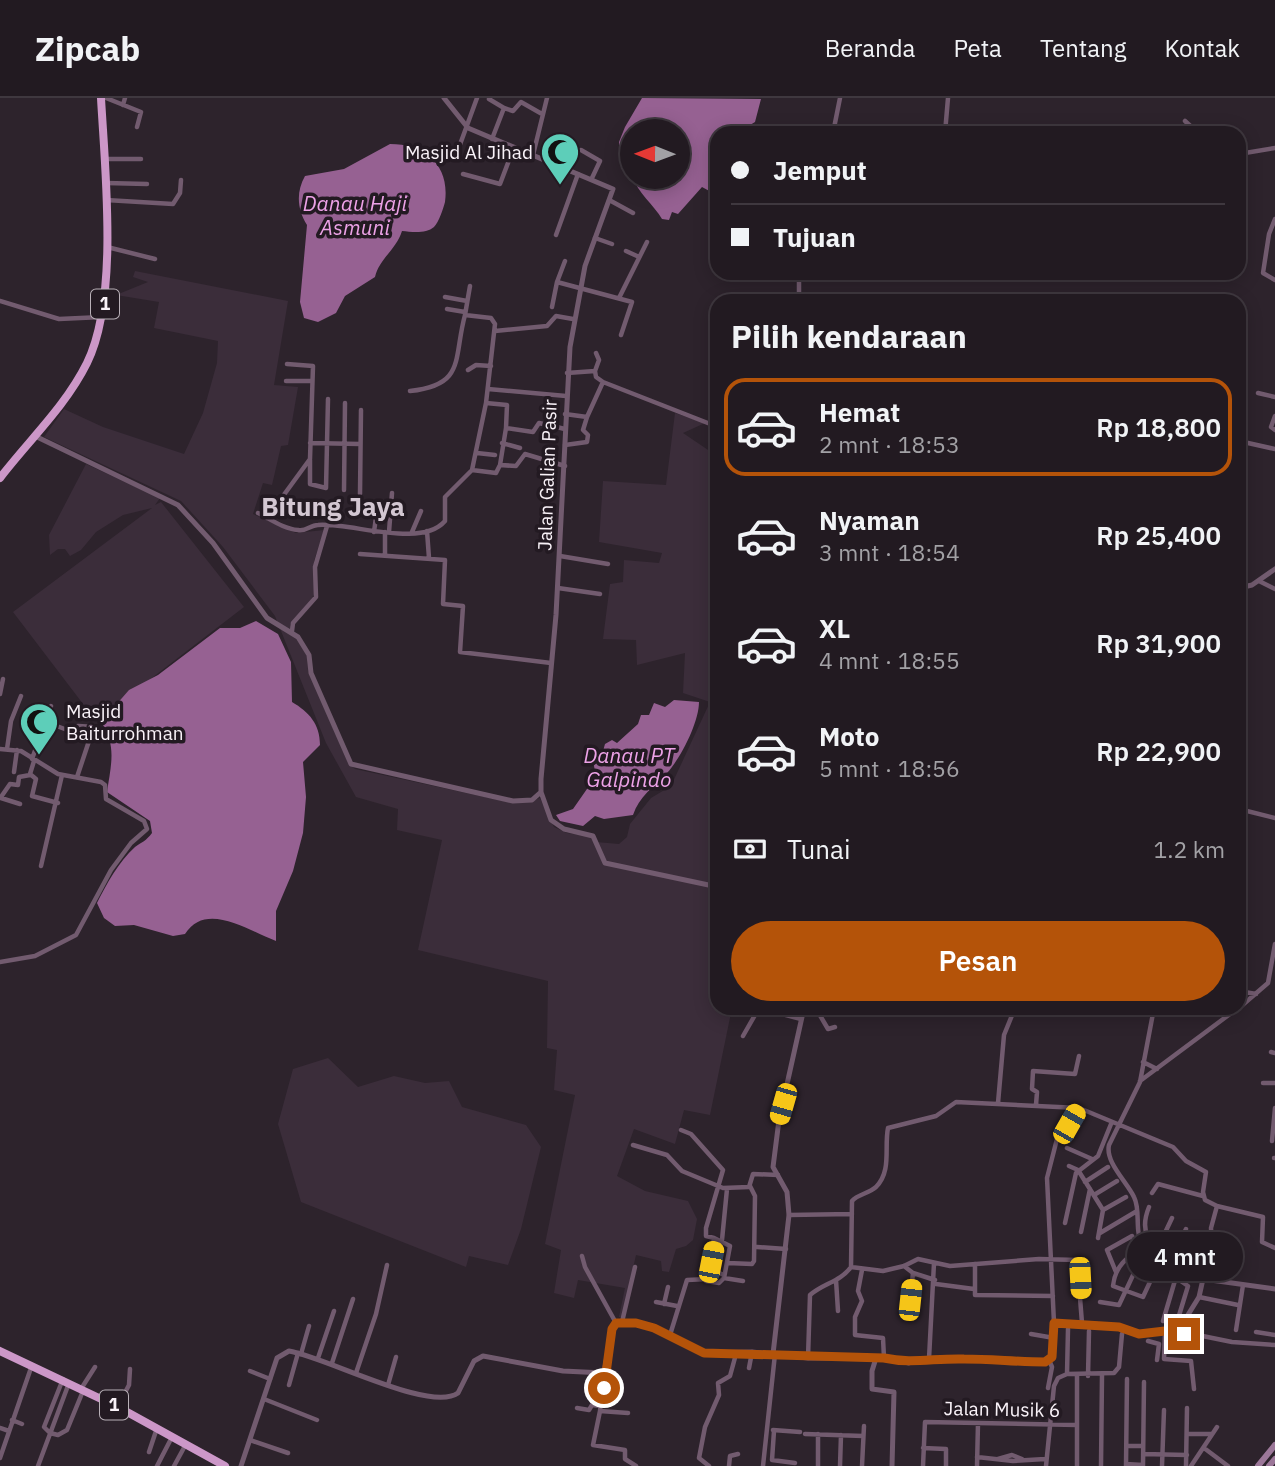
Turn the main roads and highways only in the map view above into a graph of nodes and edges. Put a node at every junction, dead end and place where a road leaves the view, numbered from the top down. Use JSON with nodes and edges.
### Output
{"nodes":[{"id":1,"x":103,"y":98,"type":"edge"},
{"id":2,"x":0,"y":478,"type":"edge"},
{"id":3,"x":0,"y":1350,"type":"edge"},
{"id":4,"x":1274,"y":1447,"type":"edge"},
{"id":5,"x":1275,"y":1459,"type":"edge"},
{"id":6,"x":225,"y":1466,"type":"edge"},
{"id":7,"x":1258,"y":1466,"type":"edge"},
{"id":8,"x":1269,"y":1466,"type":"edge"}],
"edges":[{"from":1,"to":2,"type":"highway","number":"1"},
{"from":3,"to":6,"type":"highway","number":"1"},
{"from":4,"to":7,"type":"main road"},
{"from":5,"to":8,"type":"main road"}]}
